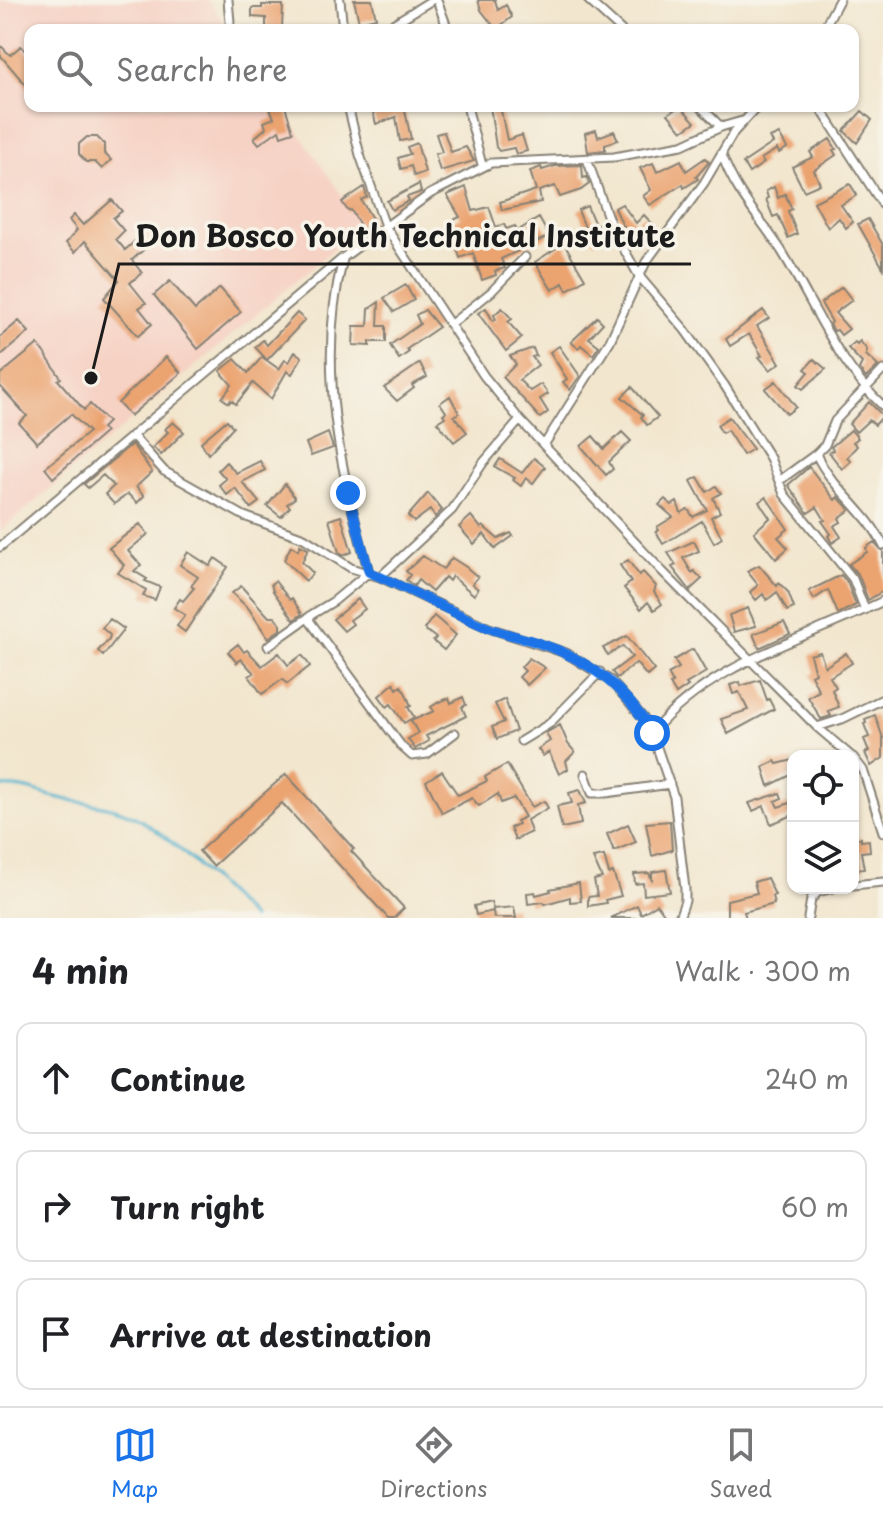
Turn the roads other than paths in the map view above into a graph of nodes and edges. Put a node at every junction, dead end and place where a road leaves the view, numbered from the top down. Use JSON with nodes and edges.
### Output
{"nodes":[{"id":1,"x":228,"y":0,"type":"edge"},
{"id":2,"x":340,"y":0,"type":"edge"},
{"id":3,"x":434,"y":0,"type":"edge"},
{"id":4,"x":588,"y":0,"type":"edge"},
{"id":5,"x":839,"y":0,"type":"edge"},
{"id":6,"x":230,"y":22,"type":"dead end"},
{"id":7,"x":342,"y":24,"type":"edge"},
{"id":8,"x":393,"y":24,"type":"edge"},
{"id":9,"x":445,"y":24,"type":"edge"},
{"id":10,"x":614,"y":24,"type":"edge"},
{"id":11,"x":826,"y":24,"type":"edge"},
{"id":12,"x":349,"y":112,"type":"edge"},
{"id":13,"x":469,"y":112,"type":"edge"},
{"id":14,"x":706,"y":112,"type":"edge"},
{"id":15,"x":752,"y":112,"type":"edge"},
{"id":16,"x":823,"y":112,"type":"edge"},
{"id":17,"x":742,"y":121,"type":"junction"},
{"id":18,"x":721,"y":127,"type":"junction"},
{"id":19,"x":722,"y":155,"type":"junction"},
{"id":20,"x":587,"y":159,"type":"junction"},
{"id":21,"x":482,"y":165,"type":"junction"},
{"id":22,"x":883,"y":205,"type":"edge"},
{"id":23,"x":385,"y":226,"type":"junction"},
{"id":24,"x":344,"y":257,"type":"junction"},
{"id":25,"x":525,"y":257,"type":"dead end"},
{"id":26,"x":639,"y":276,"type":"junction"},
{"id":27,"x":451,"y":324,"type":"junction"},
{"id":28,"x":883,"y":370,"type":"edge"},
{"id":29,"x":865,"y":389,"type":"junction"},
{"id":30,"x":883,"y":406,"type":"edge"},
{"id":31,"x":520,"y":420,"type":"junction"},
{"id":32,"x":132,"y":435,"type":"junction"},
{"id":33,"x":544,"y":445,"type":"junction"},
{"id":34,"x":816,"y":454,"type":"junction"},
{"id":35,"x":779,"y":481,"type":"junction"},
{"id":36,"x":883,"y":545,"type":"edge"},
{"id":37,"x":0,"y":547,"type":"edge"},
{"id":38,"x":369,"y":572,"type":"junction"},
{"id":39,"x":380,"y":577,"type":"junction"},
{"id":40,"x":883,"y":601,"type":"edge"},
{"id":41,"x":865,"y":610,"type":"junction"},
{"id":42,"x":311,"y":615,"type":"junction"},
{"id":43,"x":268,"y":646,"type":"dead end"},
{"id":44,"x":750,"y":658,"type":"junction"},
{"id":45,"x":600,"y":672,"type":"junction"},
{"id":46,"x":883,"y":699,"type":"edge"},
{"id":47,"x":817,"y":727,"type":"junction"},
{"id":48,"x":455,"y":733,"type":"dead end"},
{"id":49,"x":652,"y":733,"type":"junction"},
{"id":50,"x":521,"y":741,"type":"dead end"},
{"id":51,"x":844,"y":750,"type":"edge"},
{"id":52,"x":859,"y":765,"type":"edge"},
{"id":53,"x":585,"y":774,"type":"dead end"},
{"id":54,"x":670,"y":784,"type":"junction"},
{"id":55,"x":883,"y":829,"type":"edge"},
{"id":56,"x":883,"y":882,"type":"edge"},
{"id":57,"x":859,"y":884,"type":"edge"},
{"id":58,"x":816,"y":894,"type":"edge"},
{"id":59,"x":679,"y":918,"type":"edge"},
{"id":60,"x":808,"y":918,"type":"edge"}],
"edges":[{"from":1,"to":6,"type":"street"},
{"from":2,"to":7,"type":"street"},
{"from":3,"to":8,"type":"street"},
{"from":3,"to":9,"type":"street"},
{"from":4,"to":10,"type":"street"},
{"from":5,"to":11,"type":"street"},
{"from":12,"to":23,"type":"street"},
{"from":13,"to":21,"type":"street"},
{"from":14,"to":18,"type":"street"},
{"from":15,"to":17,"type":"street"},
{"from":16,"to":22,"type":"street"},
{"from":17,"to":18,"type":"street"},
{"from":17,"to":19,"type":"street"},
{"from":18,"to":20,"type":"street"},
{"from":19,"to":26,"type":"street"},
{"from":19,"to":29,"type":"street"},
{"from":20,"to":21,"type":"street"},
{"from":20,"to":26,"type":"street"},
{"from":21,"to":23,"type":"street"},
{"from":23,"to":24,"type":"street"},
{"from":23,"to":27,"type":"street"},
{"from":24,"to":32,"type":"street"},
{"from":24,"to":38,"type":"street"},
{"from":25,"to":27,"type":"street"},
{"from":26,"to":33,"type":"street"},
{"from":26,"to":35,"type":"street"},
{"from":27,"to":31,"type":"street"},
{"from":28,"to":29,"type":"street"},
{"from":29,"to":30,"type":"street"},
{"from":29,"to":34,"type":"street"},
{"from":31,"to":33,"type":"street"},
{"from":31,"to":39,"type":"street"},
{"from":32,"to":37,"type":"street"},
{"from":32,"to":38,"type":"street"},
{"from":33,"to":44,"type":"street"},
{"from":34,"to":35,"type":"street"},
{"from":34,"to":36,"type":"street"},
{"from":35,"to":41,"type":"street"},
{"from":38,"to":39,"type":"street"},
{"from":38,"to":42,"type":"street"},
{"from":39,"to":45,"type":"street"},
{"from":40,"to":41,"type":"street"},
{"from":41,"to":44,"type":"street"},
{"from":42,"to":43,"type":"street"},
{"from":42,"to":48,"type":"street"},
{"from":44,"to":47,"type":"street"},
{"from":44,"to":49,"type":"street"},
{"from":45,"to":49,"type":"street"},
{"from":45,"to":50,"type":"street"},
{"from":46,"to":47,"type":"street"},
{"from":47,"to":51,"type":"street"},
{"from":49,"to":54,"type":"street"},
{"from":52,"to":55,"type":"street"},
{"from":53,"to":54,"type":"street"},
{"from":54,"to":59,"type":"street"},
{"from":56,"to":57,"type":"street"},
{"from":58,"to":60,"type":"street"}]}
